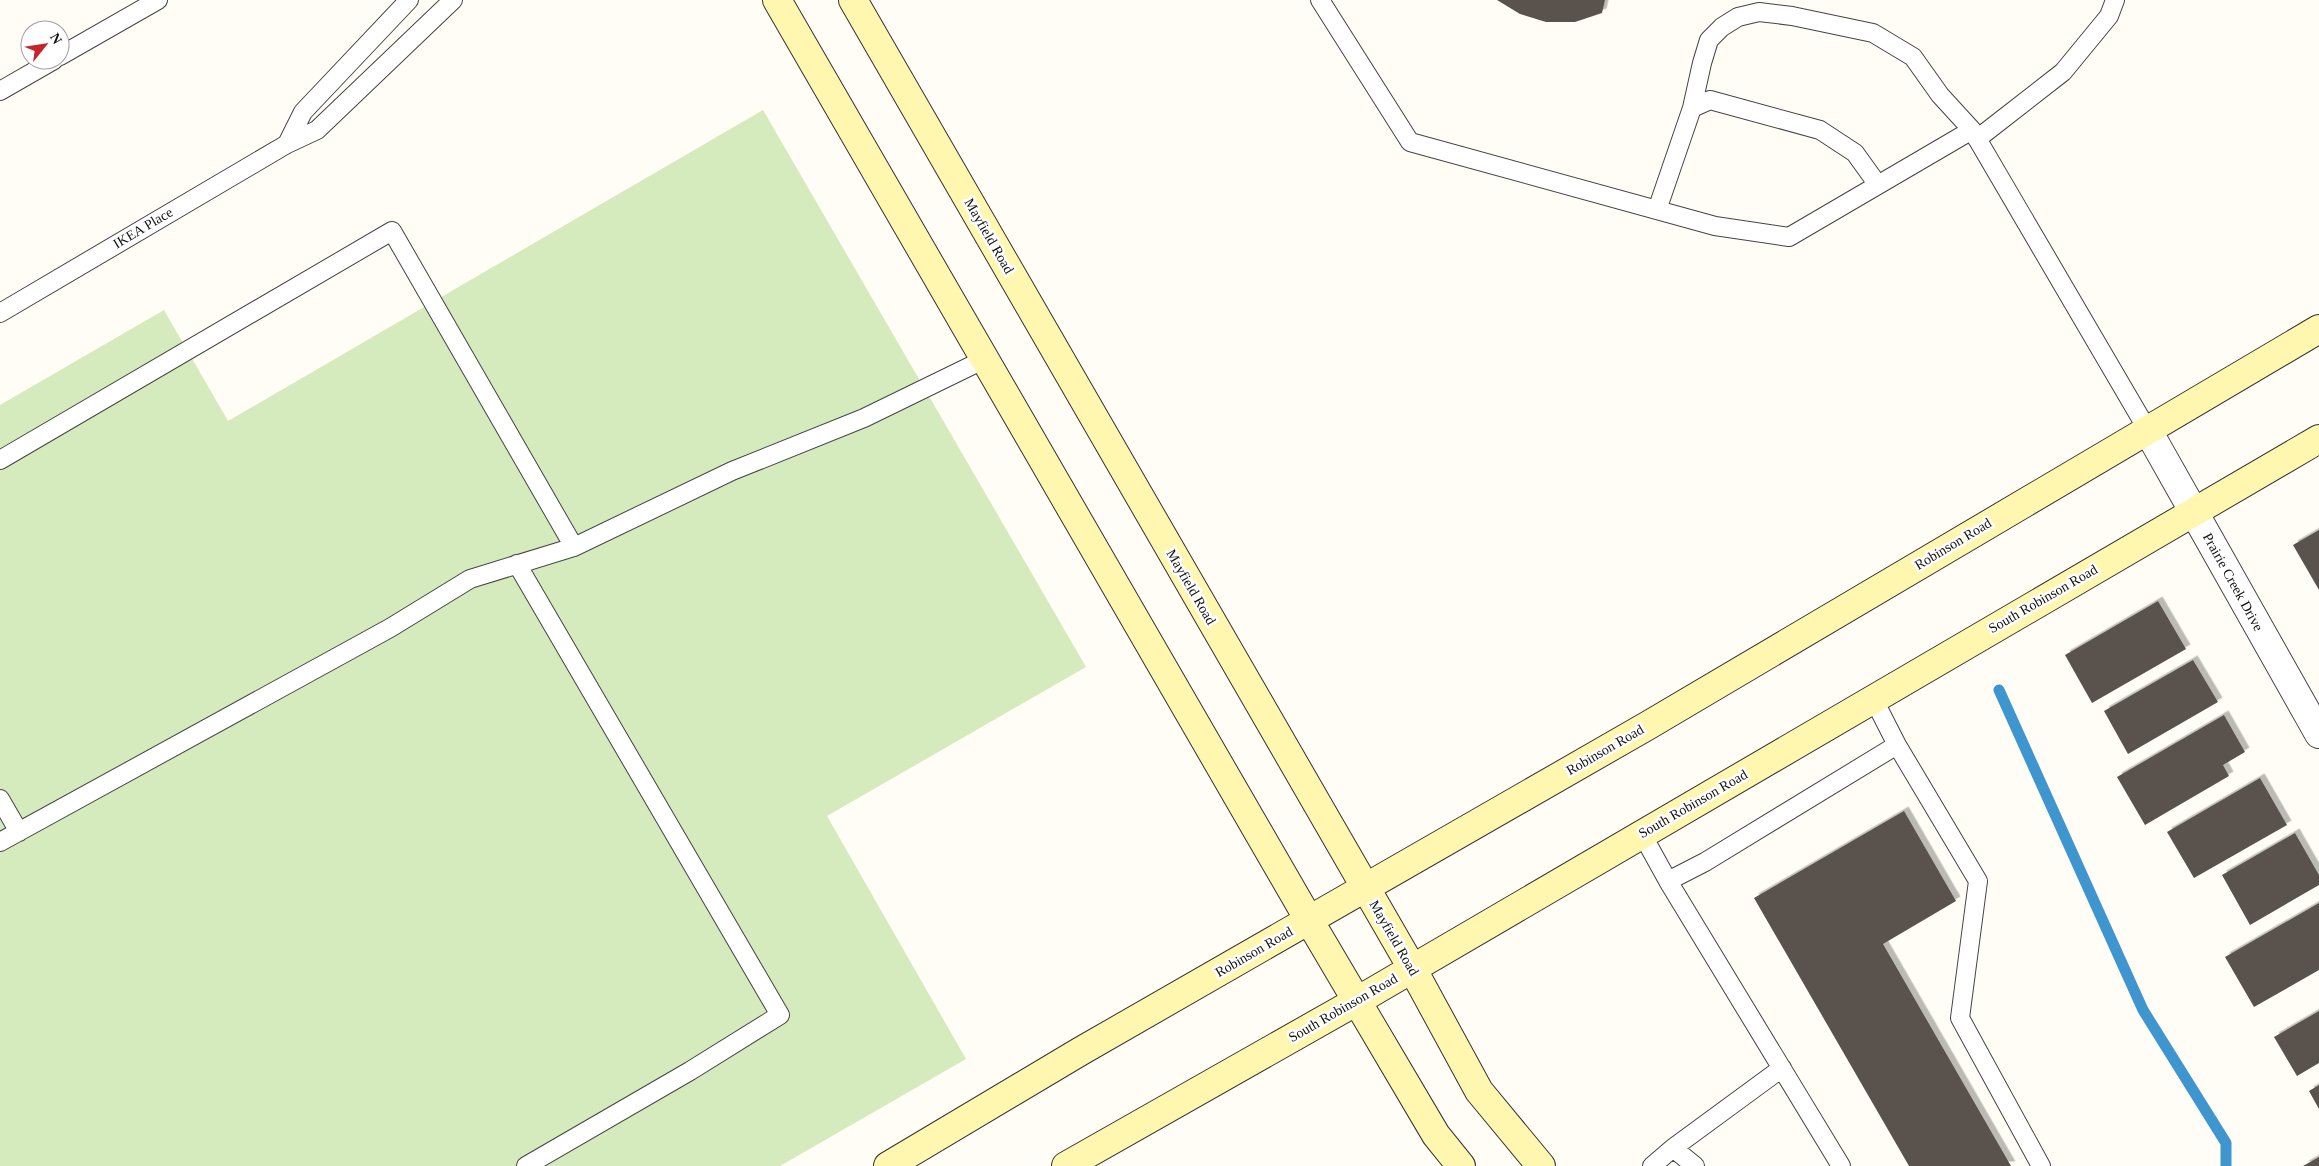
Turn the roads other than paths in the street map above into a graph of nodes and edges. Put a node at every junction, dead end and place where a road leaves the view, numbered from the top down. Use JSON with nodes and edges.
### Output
{"nodes":[{"id":1,"x":158,"y":0,"type":"edge"},
{"id":2,"x":409,"y":0,"type":"edge"},
{"id":3,"x":453,"y":0,"type":"edge"},
{"id":4,"x":777,"y":0,"type":"edge"},
{"id":5,"x":852,"y":0,"type":"edge"},
{"id":6,"x":1320,"y":0,"type":"edge"},
{"id":7,"x":2115,"y":0,"type":"edge"},
{"id":8,"x":70,"y":50,"type":"edge"},
{"id":9,"x":37,"y":70,"type":"edge"},
{"id":10,"x":0,"y":91,"type":"edge"},
{"id":11,"x":1692,"y":108,"type":"junction"},
{"id":12,"x":1974,"y":135,"type":"junction"},
{"id":13,"x":287,"y":144,"type":"junction"},
{"id":14,"x":1878,"y":185,"type":"junction"},
{"id":15,"x":1657,"y":210,"type":"junction"},
{"id":16,"x":0,"y":313,"type":"edge"},
{"id":17,"x":2319,"y":329,"type":"edge"},
{"id":18,"x":985,"y":359,"type":"junction"},
{"id":19,"x":2147,"y":429,"type":"junction"},
{"id":20,"x":2319,"y":439,"type":"edge"},
{"id":21,"x":0,"y":460,"type":"edge"},
{"id":22,"x":2193,"y":511,"type":"junction"},
{"id":23,"x":574,"y":546,"type":"junction"},
{"id":24,"x":517,"y":564,"type":"junction"},
{"id":25,"x":1873,"y":698,"type":"junction"},
{"id":26,"x":2319,"y":734,"type":"edge"},
{"id":27,"x":1897,"y":745,"type":"junction"},
{"id":28,"x":0,"y":799,"type":"edge"},
{"id":29,"x":19,"y":832,"type":"junction"},
{"id":30,"x":1642,"y":834,"type":"junction"},
{"id":31,"x":0,"y":842,"type":"edge"},
{"id":32,"x":1668,"y":881,"type":"junction"},
{"id":33,"x":1365,"y":887,"type":"junction"},
{"id":34,"x":1308,"y":920,"type":"junction"},
{"id":35,"x":1412,"y":968,"type":"junction"},
{"id":36,"x":1357,"y":1001,"type":"junction"},
{"id":37,"x":1782,"y":1068,"type":"junction"},
{"id":38,"x":1673,"y":1148,"type":"junction"},
{"id":39,"x":526,"y":1166,"type":"edge"},
{"id":40,"x":888,"y":1166,"type":"edge"},
{"id":41,"x":1066,"y":1166,"type":"edge"},
{"id":42,"x":1461,"y":1166,"type":"edge"},
{"id":43,"x":1541,"y":1166,"type":"edge"},
{"id":44,"x":1652,"y":1166,"type":"edge"},
{"id":45,"x":1695,"y":1166,"type":"edge"},
{"id":46,"x":1841,"y":1166,"type":"edge"},
{"id":47,"x":2041,"y":1166,"type":"edge"}],
"edges":[{"from":1,"to":8,"type":"lane"},
{"from":2,"to":13,"type":"lane"},
{"from":3,"to":13,"type":"lane","name":"IKEA Place"},
{"from":4,"to":18,"type":"street"},
{"from":5,"to":33,"type":"street","name":"Mayfield Road"},
{"from":6,"to":15,"type":"lane"},
{"from":7,"to":12,"type":"lane"},
{"from":9,"to":10,"type":"lane"},
{"from":11,"to":12,"type":"lane"},
{"from":11,"to":14,"type":"lane"},
{"from":11,"to":15,"type":"lane"},
{"from":12,"to":14,"type":"lane"},
{"from":12,"to":19,"type":"lane"},
{"from":13,"to":16,"type":"lane","name":"IKEA Place"},
{"from":14,"to":15,"type":"lane"},
{"from":17,"to":19,"type":"street","name":"Robinson Road"},
{"from":18,"to":23,"type":"lane"},
{"from":18,"to":34,"type":"street"},
{"from":19,"to":22,"type":"street","name":"Prairie Creek Drive"},
{"from":19,"to":33,"type":"street","name":"Robinson Road"},
{"from":20,"to":22,"type":"street","name":"South Robinson Road"},
{"from":21,"to":23,"type":"lane"},
{"from":22,"to":25,"type":"street","name":"South Robinson Road"},
{"from":22,"to":26,"type":"street","name":"Prairie Creek Drive"},
{"from":23,"to":24,"type":"lane"},
{"from":24,"to":29,"type":"lane"},
{"from":24,"to":39,"type":"lane"},
{"from":25,"to":27,"type":"lane"},
{"from":25,"to":30,"type":"street","name":"South Robinson Road"},
{"from":27,"to":32,"type":"lane"},
{"from":27,"to":47,"type":"lane"},
{"from":28,"to":29,"type":"lane"},
{"from":29,"to":31,"type":"lane"},
{"from":30,"to":32,"type":"lane"},
{"from":30,"to":35,"type":"street","name":"South Robinson Road"},
{"from":32,"to":37,"type":"lane"},
{"from":33,"to":34,"type":"street","name":"Robinson Road"},
{"from":33,"to":35,"type":"street","name":"Mayfield Road"},
{"from":34,"to":36,"type":"street"},
{"from":34,"to":40,"type":"street","name":"Robinson Road"},
{"from":35,"to":36,"type":"street","name":"South Robinson Road"},
{"from":35,"to":43,"type":"street","name":"Mayfield Road"},
{"from":36,"to":41,"type":"street","name":"South Robinson Road"},
{"from":36,"to":42,"type":"street"},
{"from":37,"to":38,"type":"lane"},
{"from":37,"to":46,"type":"lane"},
{"from":38,"to":44,"type":"lane"},
{"from":38,"to":45,"type":"lane"}]}
